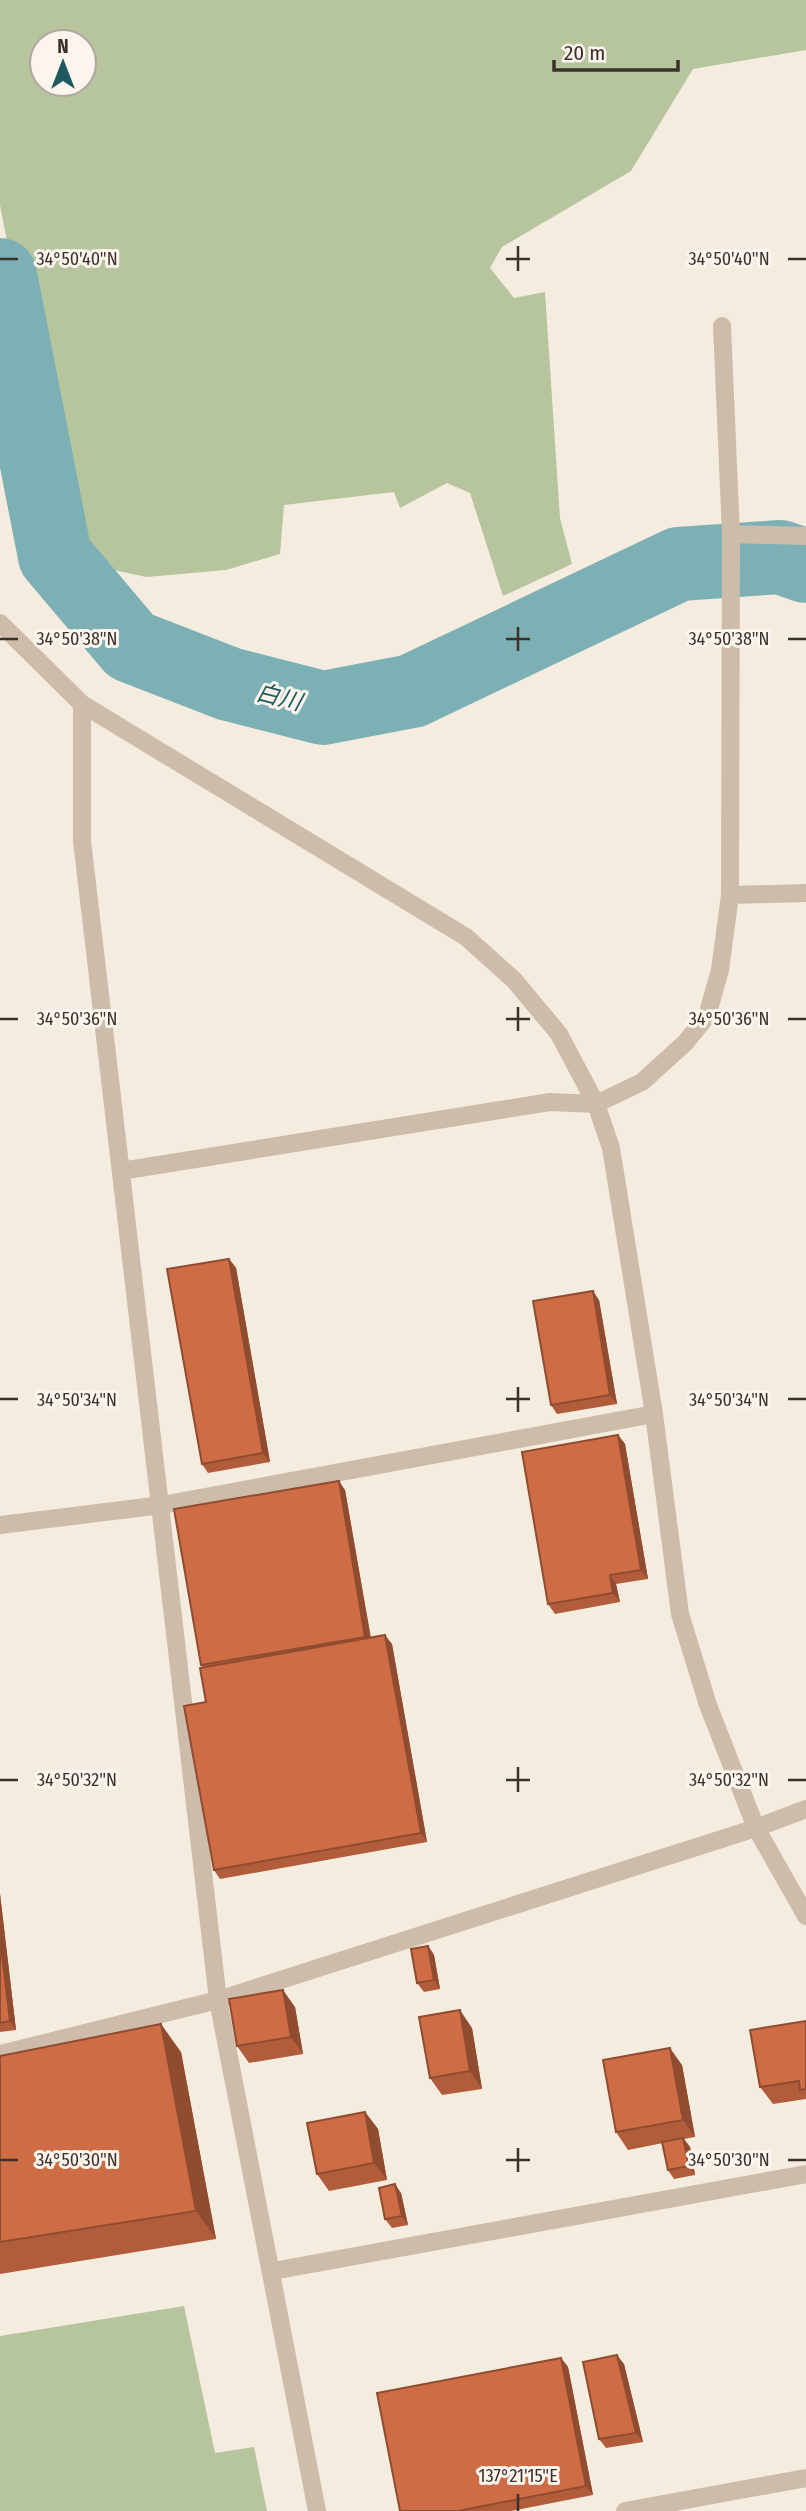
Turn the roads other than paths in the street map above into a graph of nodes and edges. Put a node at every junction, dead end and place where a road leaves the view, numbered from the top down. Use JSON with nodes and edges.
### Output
{"nodes":[{"id":1,"x":722,"y":326,"type":"dead end"},
{"id":2,"x":731,"y":534,"type":"junction"},
{"id":3,"x":806,"y":536,"type":"edge"},
{"id":4,"x":0,"y":623,"type":"edge"},
{"id":5,"x":82,"y":704,"type":"junction"},
{"id":6,"x":806,"y":893,"type":"edge"},
{"id":7,"x":730,"y":895,"type":"junction"},
{"id":8,"x":596,"y":1104,"type":"junction"},
{"id":9,"x":121,"y":1171,"type":"junction"},
{"id":10,"x":654,"y":1414,"type":"junction"},
{"id":11,"x":162,"y":1505,"type":"junction"},
{"id":12,"x":0,"y":1525,"type":"edge"},
{"id":13,"x":806,"y":1809,"type":"edge"},
{"id":14,"x":756,"y":1828,"type":"junction"},
{"id":15,"x":806,"y":1916,"type":"edge"},
{"id":16,"x":218,"y":2000,"type":"junction"},
{"id":17,"x":0,"y":2054,"type":"edge"},
{"id":18,"x":806,"y":2174,"type":"edge"},
{"id":19,"x":272,"y":2271,"type":"junction"},
{"id":20,"x":806,"y":2478,"type":"edge"},
{"id":21,"x":317,"y":2511,"type":"edge"},
{"id":22,"x":625,"y":2511,"type":"edge"}],
"edges":[{"from":1,"to":2,"type":"street"},
{"from":2,"to":3,"type":"street"},
{"from":2,"to":7,"type":"street"},
{"from":4,"to":5,"type":"street"},
{"from":5,"to":8,"type":"street"},
{"from":5,"to":9,"type":"street"},
{"from":6,"to":7,"type":"street"},
{"from":7,"to":8,"type":"street"},
{"from":8,"to":9,"type":"street"},
{"from":8,"to":10,"type":"street"},
{"from":9,"to":11,"type":"street"},
{"from":10,"to":11,"type":"street"},
{"from":10,"to":14,"type":"street"},
{"from":11,"to":12,"type":"street"},
{"from":11,"to":16,"type":"street"},
{"from":13,"to":14,"type":"street"},
{"from":14,"to":15,"type":"street"},
{"from":14,"to":16,"type":"street"},
{"from":16,"to":17,"type":"street"},
{"from":16,"to":19,"type":"street"},
{"from":18,"to":19,"type":"street"},
{"from":19,"to":21,"type":"street"},
{"from":20,"to":22,"type":"street"}]}
